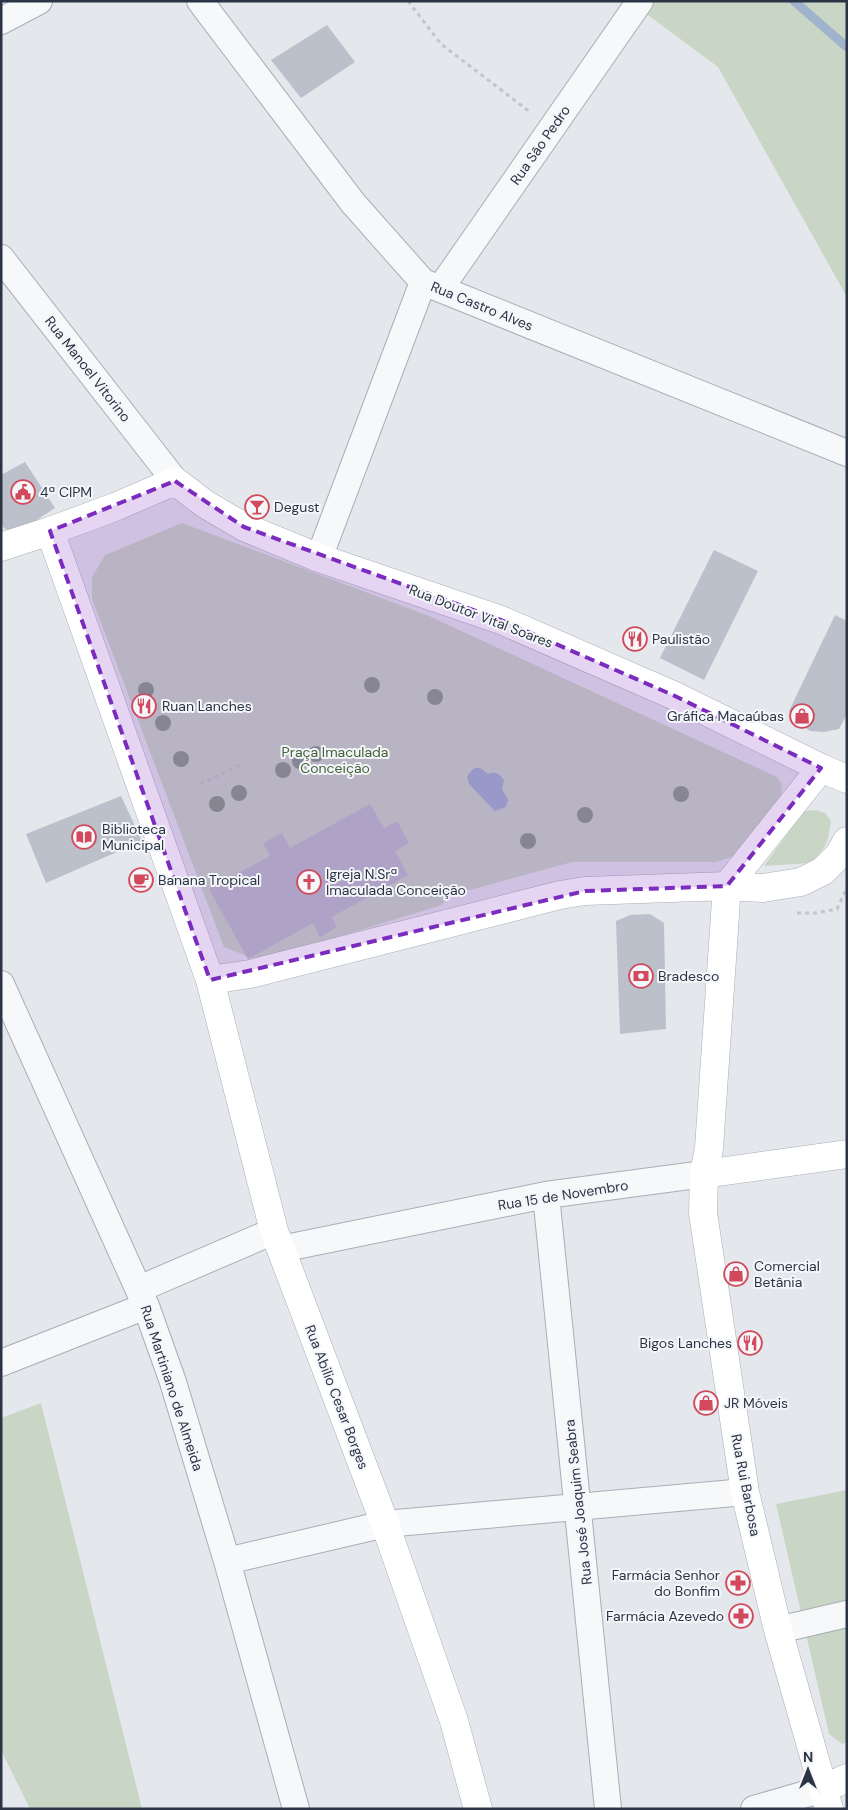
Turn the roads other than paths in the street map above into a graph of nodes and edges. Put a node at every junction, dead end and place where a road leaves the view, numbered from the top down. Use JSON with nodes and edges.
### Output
{"nodes":[{"id":1,"x":39,"y":1,"type":"edge"},
{"id":2,"x":200,"y":1,"type":"edge"},
{"id":3,"x":640,"y":1,"type":"edge"},
{"id":4,"x":1,"y":21,"type":"edge"},
{"id":5,"x":1,"y":258,"type":"edge"},
{"id":6,"x":431,"y":285,"type":"junction"},
{"id":7,"x":847,"y":453,"type":"edge"},
{"id":8,"x":175,"y":481,"type":"junction"},
{"id":9,"x":50,"y":531,"type":"junction"},
{"id":10,"x":1,"y":548,"type":"edge"},
{"id":11,"x":319,"y":558,"type":"junction"},
{"id":12,"x":821,"y":768,"type":"junction"},
{"id":13,"x":847,"y":779,"type":"edge"},
{"id":14,"x":847,"y":841,"type":"edge"},
{"id":15,"x":727,"y":886,"type":"junction"},
{"id":16,"x":210,"y":980,"type":"junction"},
{"id":17,"x":4,"y":1000,"type":"edge"},
{"id":18,"x":847,"y":1154,"type":"edge"},
{"id":19,"x":704,"y":1174,"type":"junction"},
{"id":20,"x":546,"y":1195,"type":"junction"},
{"id":21,"x":278,"y":1240,"type":"junction"},
{"id":22,"x":142,"y":1298,"type":"junction"},
{"id":23,"x":1,"y":1363,"type":"edge"},
{"id":24,"x":744,"y":1492,"type":"junction"},
{"id":25,"x":579,"y":1507,"type":"junction"},
{"id":26,"x":385,"y":1524,"type":"junction"},
{"id":27,"x":227,"y":1560,"type":"junction"},
{"id":28,"x":847,"y":1614,"type":"edge"},
{"id":29,"x":778,"y":1630,"type":"junction"},
{"id":30,"x":833,"y":1792,"type":"edge"},
{"id":31,"x":296,"y":1809,"type":"edge"},
{"id":32,"x":478,"y":1809,"type":"edge"},
{"id":33,"x":608,"y":1809,"type":"edge"},
{"id":34,"x":754,"y":1809,"type":"edge"}],
"edges":[{"from":1,"to":4,"type":"street"},
{"from":2,"to":6,"type":"street","name":"Rua Castro Alves"},
{"from":3,"to":6,"type":"street","name":"Rua São Pedro"},
{"from":5,"to":8,"type":"street","name":"Rua Manoel Vitorino"},
{"from":6,"to":7,"type":"street","name":"Rua Castro Alves"},
{"from":6,"to":11,"type":"street","name":"Rua São Pedro"},
{"from":8,"to":9,"type":"main road"},
{"from":8,"to":11,"type":"main road","name":"Rua Doutor Vital Soares"},
{"from":9,"to":10,"type":"main road"},
{"from":9,"to":16,"type":"main road","name":"Rua Abilio Cesar Borges"},
{"from":11,"to":12,"type":"main road","name":"Rua Doutor Vital Soares"},
{"from":12,"to":13,"type":"main road","name":"Rua Doutor Vital Soares"},
{"from":12,"to":15,"type":"main road"},
{"from":14,"to":15,"type":"main road"},
{"from":15,"to":16,"type":"main road"},
{"from":15,"to":19,"type":"main road","name":"Rua Rui Barbosa"},
{"from":16,"to":21,"type":"main road","name":"Rua Abilio Cesar Borges"},
{"from":17,"to":22,"type":"street","name":"Rua Martiniano de Almeida"},
{"from":18,"to":19,"type":"main road","name":"Rua 15 de Novembro"},
{"from":19,"to":20,"type":"street","name":"Rua 15 de Novembro"},
{"from":19,"to":24,"type":"main road","name":"Rua Rui Barbosa"},
{"from":20,"to":21,"type":"street","name":"Rua 15 de Novembro"},
{"from":20,"to":25,"type":"street","name":"Rua José Joaquim Seabra"},
{"from":21,"to":22,"type":"street","name":"Rua 15 de Novembro"},
{"from":21,"to":26,"type":"main road","name":"Rua Abilio Cesar Borges"},
{"from":22,"to":23,"type":"street","name":"Rua 15 de Novembro"},
{"from":22,"to":27,"type":"street","name":"Rua Martiniano de Almeida"},
{"from":24,"to":25,"type":"street"},
{"from":24,"to":29,"type":"main road","name":"Rua Rui Barbosa"},
{"from":25,"to":26,"type":"street"},
{"from":25,"to":33,"type":"street","name":"Rua José Joaquim Seabra"},
{"from":26,"to":27,"type":"street"},
{"from":26,"to":32,"type":"main road","name":"Rua Abilio Cesar Borges"},
{"from":27,"to":31,"type":"street","name":"Rua Martiniano de Almeida"},
{"from":28,"to":29,"type":"street"},
{"from":29,"to":30,"type":"main road","name":"Rua Rui Barbosa"},
{"from":30,"to":34,"type":"street"}]}
